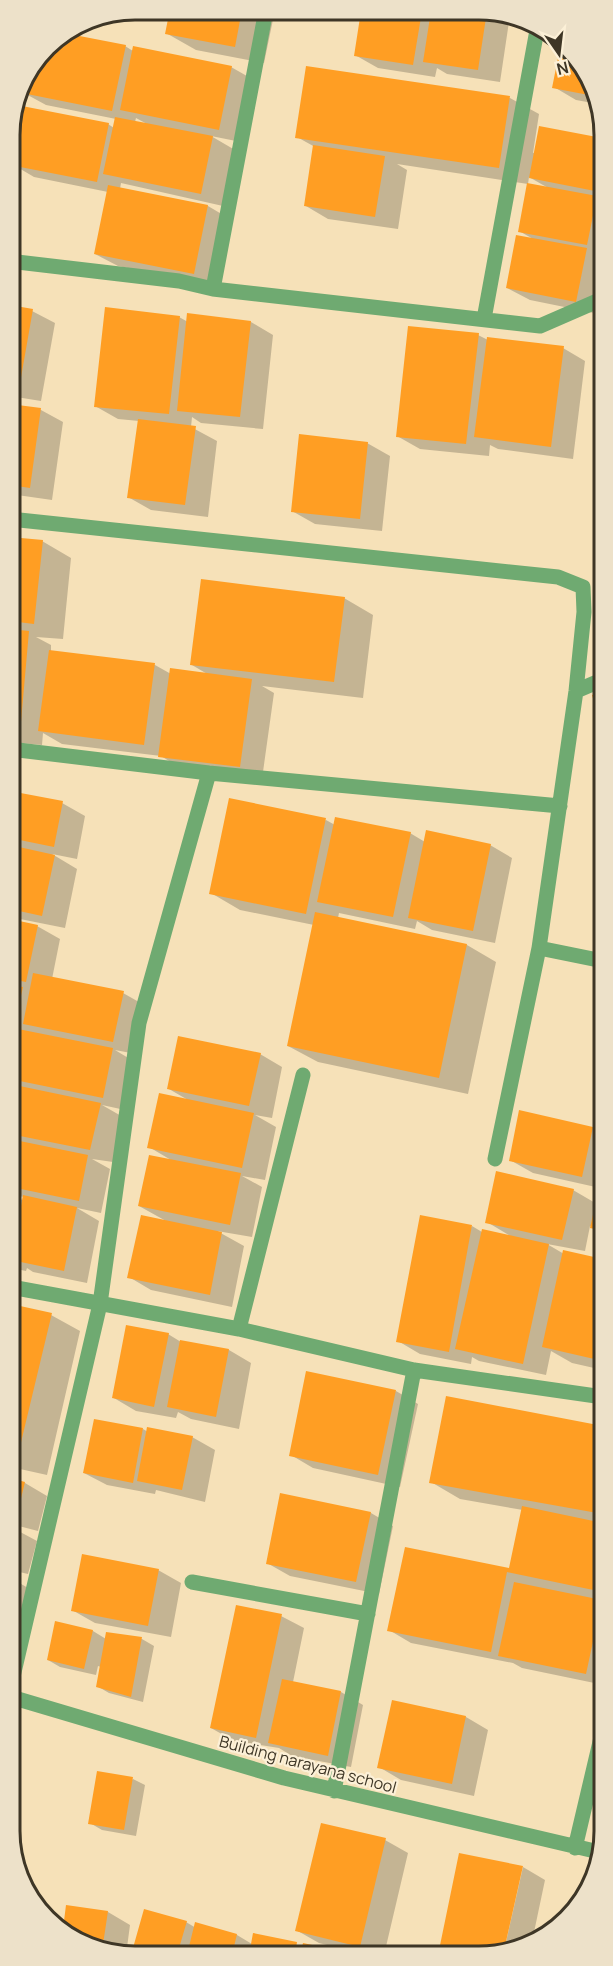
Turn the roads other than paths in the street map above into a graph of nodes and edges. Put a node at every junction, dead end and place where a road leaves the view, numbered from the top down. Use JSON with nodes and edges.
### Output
{"nodes":[{"id":1,"x":264,"y":20,"type":"edge"},
{"id":2,"x":536,"y":35,"type":"edge"},
{"id":3,"x":20,"y":262,"type":"edge"},
{"id":4,"x":213,"y":289,"type":"junction"},
{"id":5,"x":594,"y":303,"type":"edge"},
{"id":6,"x":484,"y":319,"type":"junction"},
{"id":7,"x":20,"y":520,"type":"edge"},
{"id":8,"x":594,"y":684,"type":"edge"},
{"id":9,"x":576,"y":691,"type":"junction"},
{"id":10,"x":20,"y":750,"type":"edge"},
{"id":11,"x":209,"y":774,"type":"junction"},
{"id":12,"x":560,"y":806,"type":"junction"},
{"id":13,"x":539,"y":948,"type":"junction"},
{"id":14,"x":594,"y":959,"type":"edge"},
{"id":15,"x":303,"y":1075,"type":"dead end"},
{"id":16,"x":495,"y":1159,"type":"dead end"},
{"id":17,"x":20,"y":1289,"type":"edge"},
{"id":18,"x":100,"y":1304,"type":"junction"},
{"id":19,"x":239,"y":1329,"type":"junction"},
{"id":20,"x":414,"y":1370,"type":"junction"},
{"id":21,"x":593,"y":1396,"type":"edge"},
{"id":22,"x":192,"y":1582,"type":"dead end"},
{"id":23,"x":368,"y":1614,"type":"junction"},
{"id":24,"x":20,"y":1646,"type":"edge"},
{"id":25,"x":20,"y":1700,"type":"edge"},
{"id":26,"x":593,"y":1771,"type":"edge"},
{"id":27,"x":334,"y":1791,"type":"junction"},
{"id":28,"x":575,"y":1848,"type":"junction"},
{"id":29,"x":591,"y":1851,"type":"edge"}],
"edges":[{"from":1,"to":4,"type":"street"},
{"from":2,"to":6,"type":"street"},
{"from":3,"to":4,"type":"street"},
{"from":4,"to":6,"type":"street"},
{"from":5,"to":6,"type":"street"},
{"from":7,"to":9,"type":"street"},
{"from":8,"to":9,"type":"street"},
{"from":9,"to":12,"type":"street"},
{"from":10,"to":11,"type":"street"},
{"from":11,"to":12,"type":"street"},
{"from":11,"to":18,"type":"street"},
{"from":12,"to":13,"type":"street"},
{"from":13,"to":14,"type":"street"},
{"from":13,"to":16,"type":"street"},
{"from":15,"to":19,"type":"street"},
{"from":17,"to":18,"type":"street"},
{"from":18,"to":19,"type":"street"},
{"from":18,"to":24,"type":"street"},
{"from":19,"to":20,"type":"street"},
{"from":20,"to":21,"type":"street"},
{"from":20,"to":23,"type":"street"},
{"from":22,"to":23,"type":"street"},
{"from":23,"to":27,"type":"street"},
{"from":25,"to":27,"type":"street","name":"Building narayana school"},
{"from":26,"to":28,"type":"street"},
{"from":27,"to":28,"type":"street","name":"Building narayana school"},
{"from":28,"to":29,"type":"street","name":"Building narayana school"}]}
